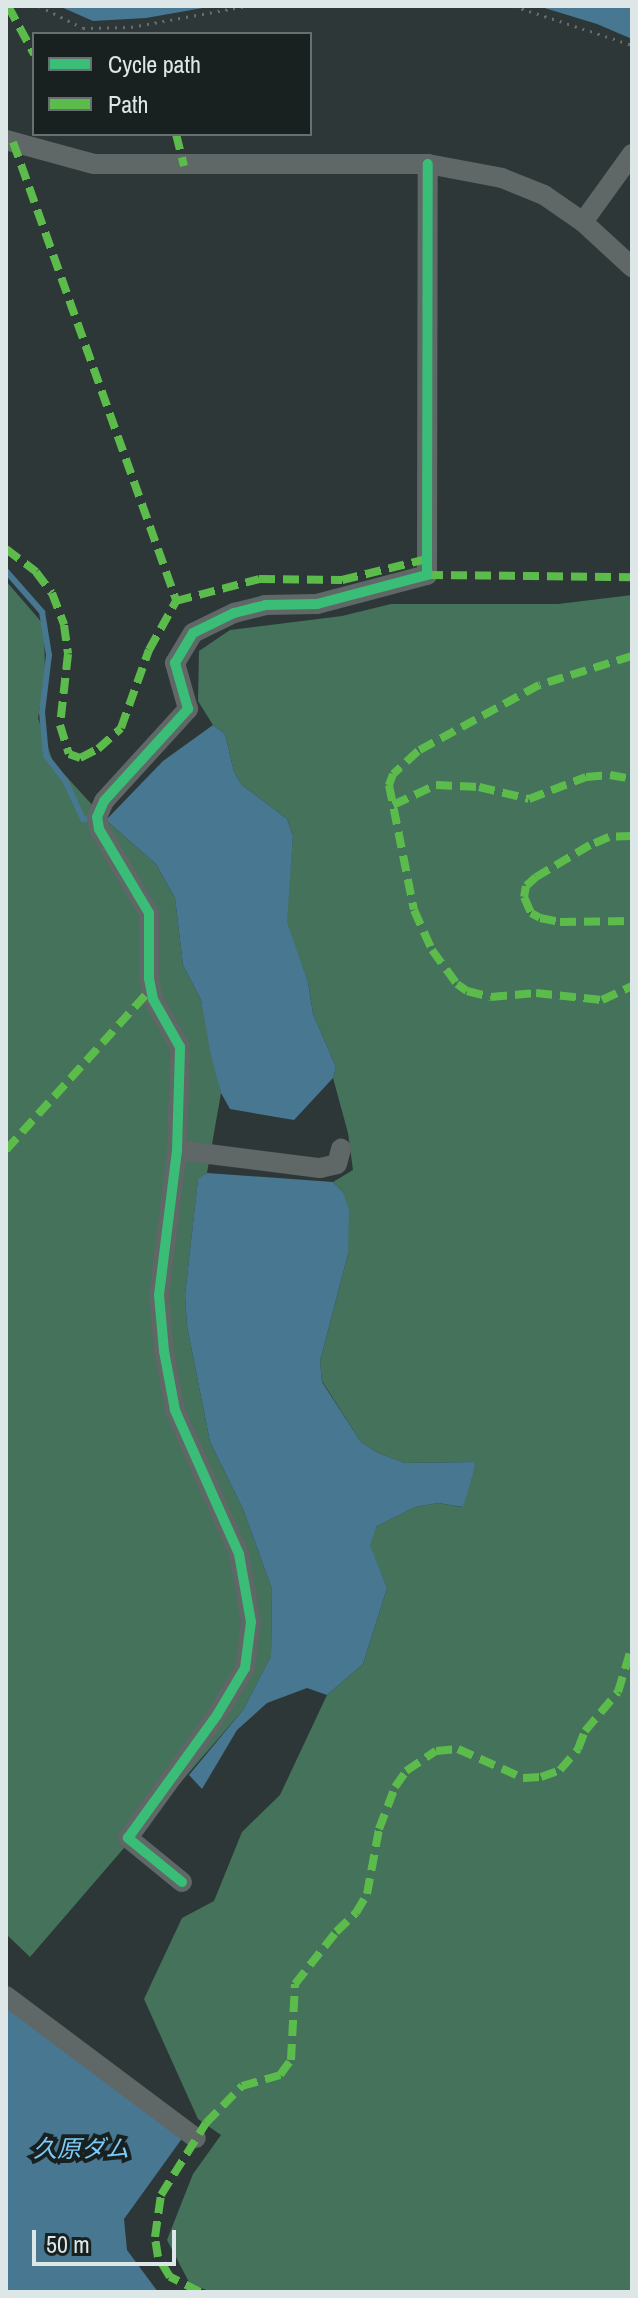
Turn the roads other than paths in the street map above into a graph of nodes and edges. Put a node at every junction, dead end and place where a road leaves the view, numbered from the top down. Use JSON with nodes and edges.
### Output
{"nodes":[{"id":1,"x":6,"y":140,"type":"edge"},
{"id":2,"x":632,"y":154,"type":"edge"},
{"id":3,"x":428,"y":164,"type":"junction"},
{"id":4,"x":583,"y":222,"type":"junction"},
{"id":5,"x":632,"y":267,"type":"edge"},
{"id":6,"x":341,"y":1149,"type":"dead end"},
{"id":7,"x":177,"y":1150,"type":"junction"},
{"id":8,"x":182,"y":1882,"type":"dead end"},
{"id":9,"x":6,"y":1996,"type":"edge"},
{"id":10,"x":196,"y":2138,"type":"dead end"}],
"edges":[{"from":1,"to":3,"type":"street"},
{"from":2,"to":4,"type":"street"},
{"from":3,"to":4,"type":"street"},
{"from":3,"to":7,"type":"street"},
{"from":4,"to":5,"type":"street"},
{"from":6,"to":7,"type":"street"},
{"from":7,"to":8,"type":"street"},
{"from":9,"to":10,"type":"street"}]}
